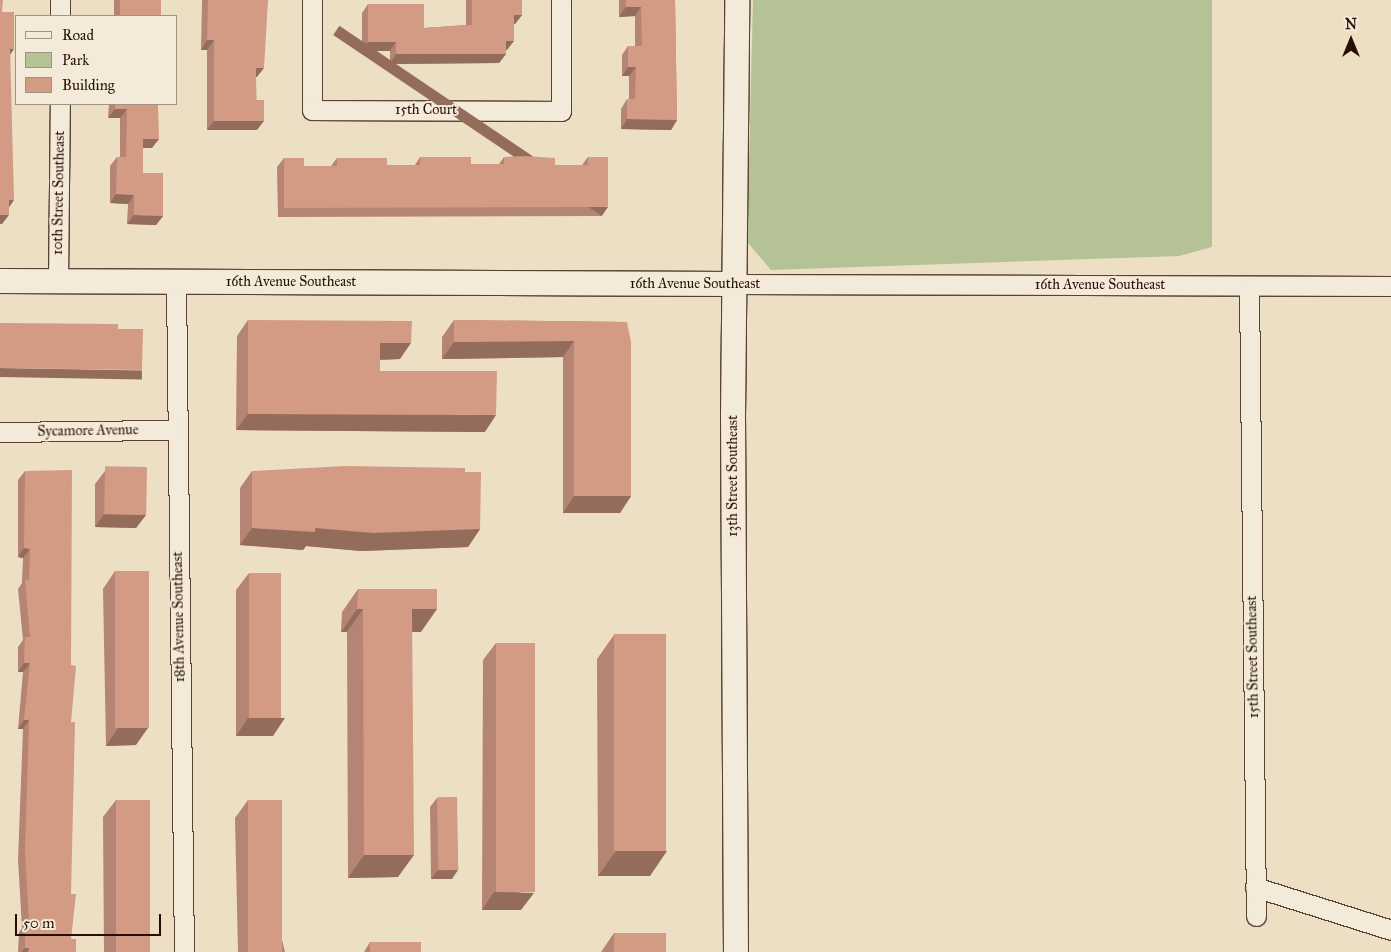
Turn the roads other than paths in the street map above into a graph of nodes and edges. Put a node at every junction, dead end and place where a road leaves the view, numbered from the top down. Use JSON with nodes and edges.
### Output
{"nodes":[{"id":1,"x":60,"y":0,"type":"edge"},
{"id":2,"x":312,"y":0,"type":"edge"},
{"id":3,"x":561,"y":0,"type":"edge"},
{"id":4,"x":737,"y":0,"type":"edge"},
{"id":5,"x":60,"y":15,"type":"edge"},
{"id":6,"x":60,"y":105,"type":"edge"},
{"id":7,"x":0,"y":281,"type":"edge"},
{"id":8,"x":58,"y":282,"type":"junction"},
{"id":9,"x":176,"y":282,"type":"junction"},
{"id":10,"x":733,"y":284,"type":"junction"},
{"id":11,"x":1249,"y":286,"type":"junction"},
{"id":12,"x":1391,"y":286,"type":"edge"},
{"id":13,"x":176,"y":430,"type":"junction"},
{"id":14,"x":0,"y":432,"type":"edge"},
{"id":15,"x":1255,"y":887,"type":"junction"},
{"id":16,"x":1256,"y":916,"type":"dead end"},
{"id":17,"x":1391,"y":930,"type":"edge"},
{"id":18,"x":184,"y":952,"type":"edge"},
{"id":19,"x":736,"y":952,"type":"edge"}],
"edges":[{"from":1,"to":5,"type":"street"},
{"from":2,"to":3,"type":"street","name":"15th Court"},
{"from":4,"to":10,"type":"street","name":"13th Street Southeast"},
{"from":6,"to":8,"type":"street","name":"10th Street Southeast"},
{"from":7,"to":8,"type":"street","name":"16th Avenue Southeast"},
{"from":8,"to":9,"type":"street","name":"16th Avenue Southeast"},
{"from":9,"to":10,"type":"street","name":"16th Avenue Southeast"},
{"from":9,"to":13,"type":"street","name":"18th Avenue Southeast"},
{"from":10,"to":11,"type":"street","name":"16th Avenue Southeast"},
{"from":10,"to":19,"type":"street","name":"13th Street Southeast"},
{"from":11,"to":12,"type":"street","name":"16th Avenue Southeast"},
{"from":11,"to":15,"type":"street","name":"15th Street Southeast"},
{"from":13,"to":14,"type":"street","name":"Sycamore Avenue"},
{"from":13,"to":18,"type":"street","name":"18th Avenue Southeast"},
{"from":15,"to":16,"type":"street","name":"15th Street Southeast"},
{"from":15,"to":17,"type":"street"}]}
